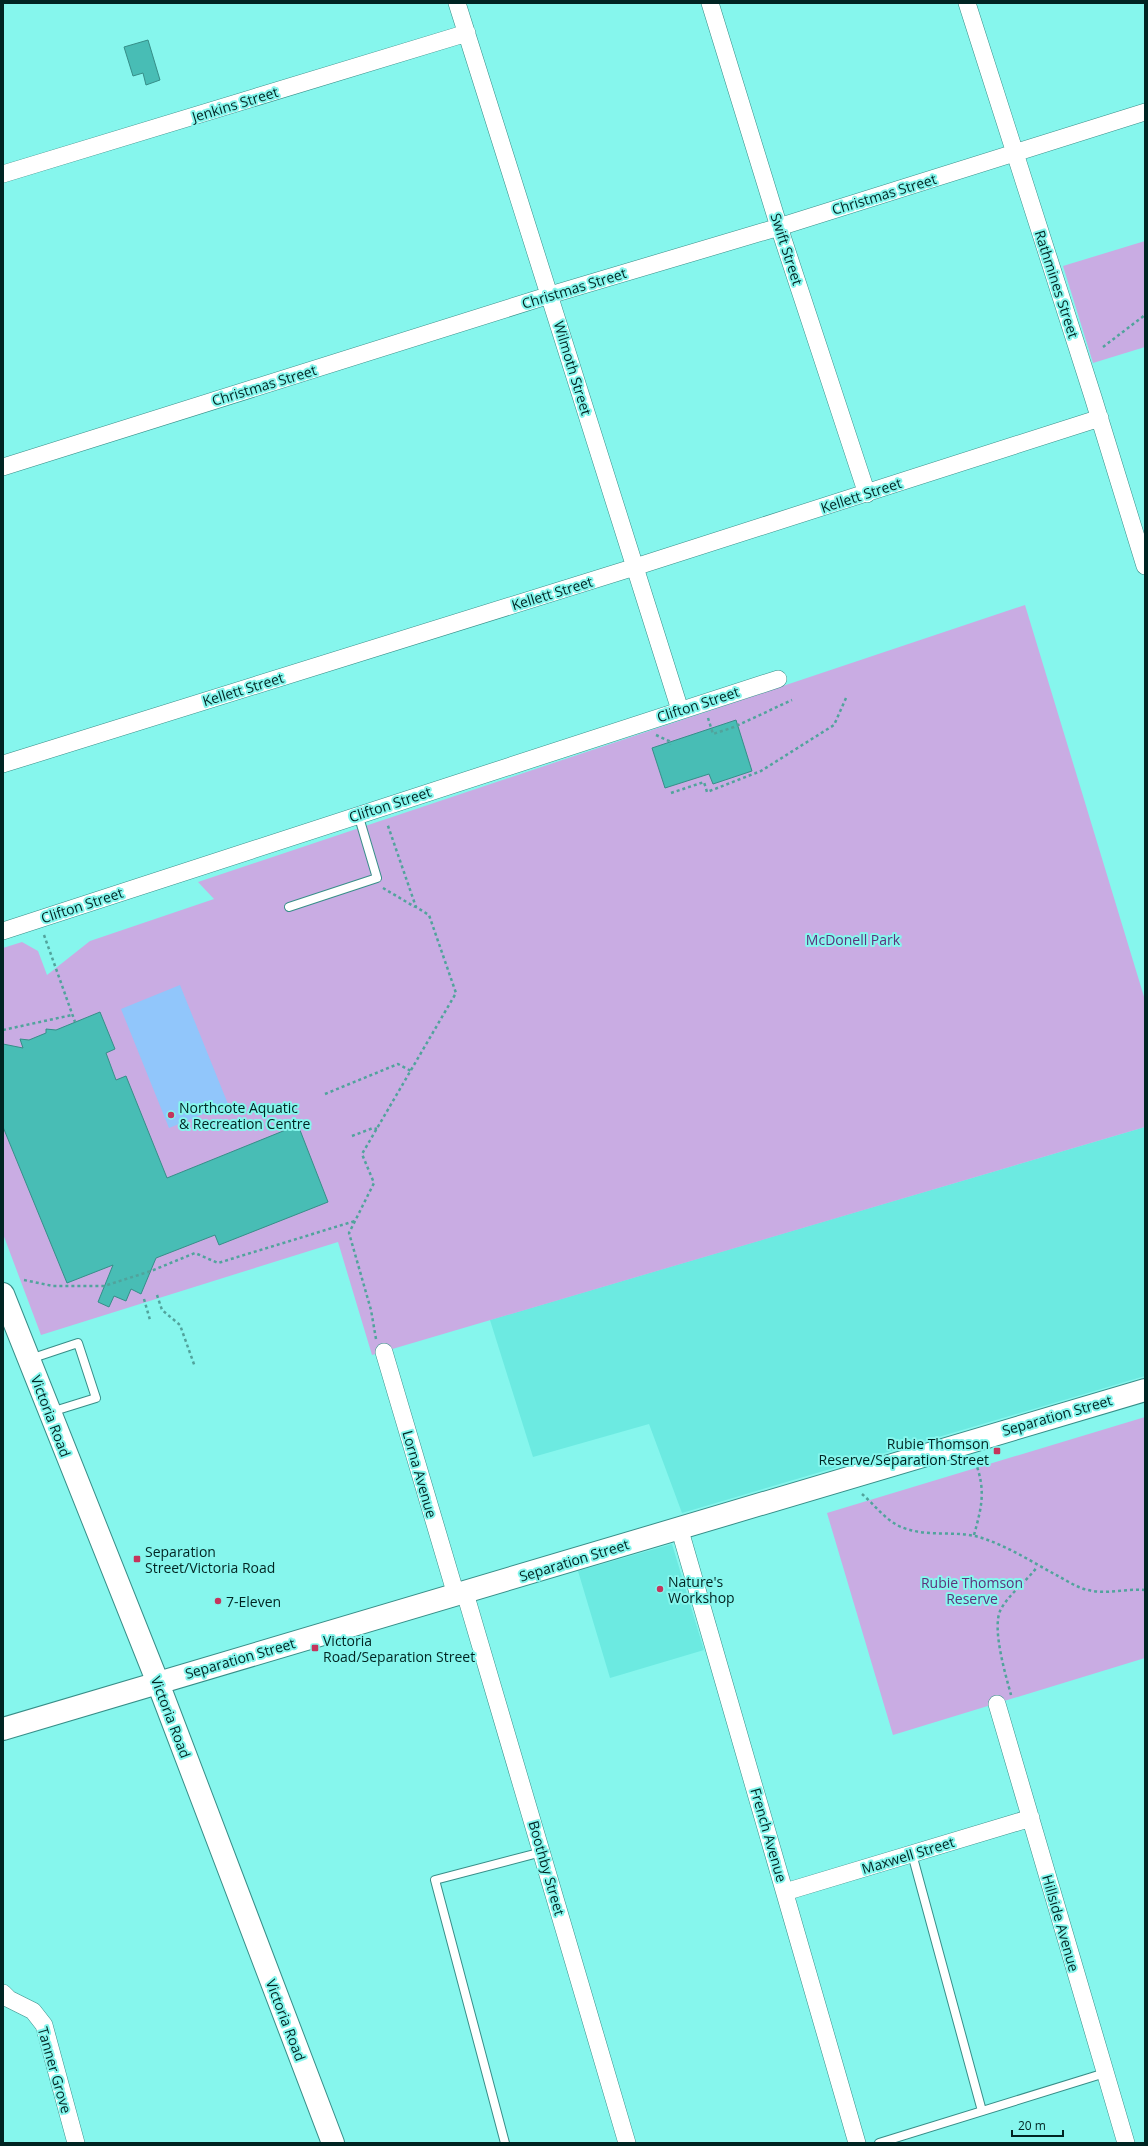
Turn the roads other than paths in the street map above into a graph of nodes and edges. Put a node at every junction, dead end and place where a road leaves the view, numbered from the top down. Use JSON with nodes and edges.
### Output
{"nodes":[{"id":1,"x":457,"y":3,"type":"edge"},
{"id":2,"x":710,"y":3,"type":"edge"},
{"id":3,"x":967,"y":3,"type":"edge"},
{"id":4,"x":467,"y":33,"type":"junction"},
{"id":5,"x":1145,"y":112,"type":"edge"},
{"id":6,"x":1016,"y":154,"type":"junction"},
{"id":7,"x":3,"y":174,"type":"edge"},
{"id":8,"x":779,"y":227,"type":"junction"},
{"id":9,"x":550,"y":295,"type":"junction"},
{"id":10,"x":1100,"y":418,"type":"junction"},
{"id":11,"x":3,"y":467,"type":"edge"},
{"id":12,"x":867,"y":494,"type":"junction"},
{"id":13,"x":1145,"y":566,"type":"edge"},
{"id":14,"x":635,"y":567,"type":"junction"},
{"id":15,"x":778,"y":679,"type":"dead end"},
{"id":16,"x":680,"y":710,"type":"junction"},
{"id":17,"x":3,"y":764,"type":"edge"},
{"id":18,"x":358,"y":814,"type":"junction"},
{"id":19,"x":289,"y":907,"type":"dead end"},
{"id":20,"x":3,"y":931,"type":"edge"},
{"id":21,"x":3,"y":1294,"type":"edge"},
{"id":22,"x":384,"y":1352,"type":"road end"},
{"id":23,"x":30,"y":1360,"type":"junction"},
{"id":24,"x":1145,"y":1390,"type":"edge"},
{"id":25,"x":50,"y":1412,"type":"junction"},
{"id":26,"x":679,"y":1528,"type":"junction"},
{"id":27,"x":461,"y":1594,"type":"junction"},
{"id":28,"x":158,"y":1683,"type":"junction"},
{"id":29,"x":997,"y":1704,"type":"dead end"},
{"id":30,"x":3,"y":1729,"type":"edge"},
{"id":31,"x":1031,"y":1818,"type":"junction"},
{"id":32,"x":542,"y":1852,"type":"junction"},
{"id":33,"x":912,"y":1854,"type":"junction"},
{"id":34,"x":785,"y":1892,"type":"junction"},
{"id":35,"x":3,"y":1993,"type":"edge"},
{"id":36,"x":1105,"y":2073,"type":"junction"},
{"id":37,"x":982,"y":2111,"type":"junction"},
{"id":38,"x":76,"y":2143,"type":"edge"},
{"id":39,"x":333,"y":2143,"type":"edge"},
{"id":40,"x":505,"y":2143,"type":"edge"},
{"id":41,"x":626,"y":2143,"type":"edge"},
{"id":42,"x":857,"y":2143,"type":"edge"},
{"id":43,"x":880,"y":2143,"type":"edge"},
{"id":44,"x":1126,"y":2143,"type":"edge"}],
"edges":[{"from":1,"to":4,"type":"street","name":"Wilmoth Street"},
{"from":2,"to":8,"type":"street","name":"Swift Street"},
{"from":3,"to":6,"type":"street","name":"Rathmines Street"},
{"from":4,"to":7,"type":"street","name":"Jenkins Street"},
{"from":4,"to":9,"type":"street","name":"Wilmoth Street"},
{"from":5,"to":6,"type":"street","name":"Christmas Street"},
{"from":6,"to":8,"type":"street","name":"Christmas Street"},
{"from":6,"to":10,"type":"street","name":"Rathmines Street"},
{"from":8,"to":9,"type":"street","name":"Christmas Street"},
{"from":8,"to":12,"type":"street","name":"Swift Street"},
{"from":9,"to":11,"type":"street","name":"Christmas Street"},
{"from":9,"to":14,"type":"street","name":"Wilmoth Street"},
{"from":10,"to":12,"type":"street","name":"Kellett Street"},
{"from":10,"to":13,"type":"street","name":"Rathmines Street"},
{"from":12,"to":14,"type":"street","name":"Kellett Street"},
{"from":14,"to":16,"type":"street","name":"Wilmoth Street"},
{"from":14,"to":17,"type":"street","name":"Kellett Street"},
{"from":15,"to":16,"type":"street","name":"Clifton Street"},
{"from":16,"to":18,"type":"street","name":"Clifton Street"},
{"from":18,"to":19,"type":"lane"},
{"from":18,"to":20,"type":"street","name":"Clifton Street"},
{"from":21,"to":23,"type":"street","name":"Victoria Road"},
{"from":22,"to":27,"type":"street","name":"Lorna Avenue"},
{"from":23,"to":25,"type":"street","name":"Victoria Road"},
{"from":23,"to":25,"type":"lane"},
{"from":24,"to":26,"type":"street","name":"Separation Street"},
{"from":25,"to":28,"type":"street","name":"Victoria Road"},
{"from":26,"to":27,"type":"street","name":"Separation Street"},
{"from":26,"to":34,"type":"street","name":"French Avenue"},
{"from":27,"to":28,"type":"street","name":"Separation Street"},
{"from":27,"to":32,"type":"street","name":"Boothby Street"},
{"from":28,"to":30,"type":"street","name":"Separation Street"},
{"from":28,"to":39,"type":"street","name":"Victoria Road"},
{"from":29,"to":31,"type":"street","name":"Hillside Avenue"},
{"from":31,"to":33,"type":"street","name":"Maxwell Street"},
{"from":31,"to":36,"type":"street","name":"Hillside Avenue"},
{"from":32,"to":40,"type":"lane"},
{"from":32,"to":41,"type":"street","name":"Boothby Street"},
{"from":33,"to":34,"type":"street","name":"Maxwell Street"},
{"from":33,"to":37,"type":"lane"},
{"from":34,"to":42,"type":"street","name":"French Avenue"},
{"from":35,"to":38,"type":"street","name":"Tanner Grove"},
{"from":36,"to":37,"type":"lane"},
{"from":36,"to":44,"type":"street","name":"Hillside Avenue"},
{"from":37,"to":43,"type":"lane"}]}
